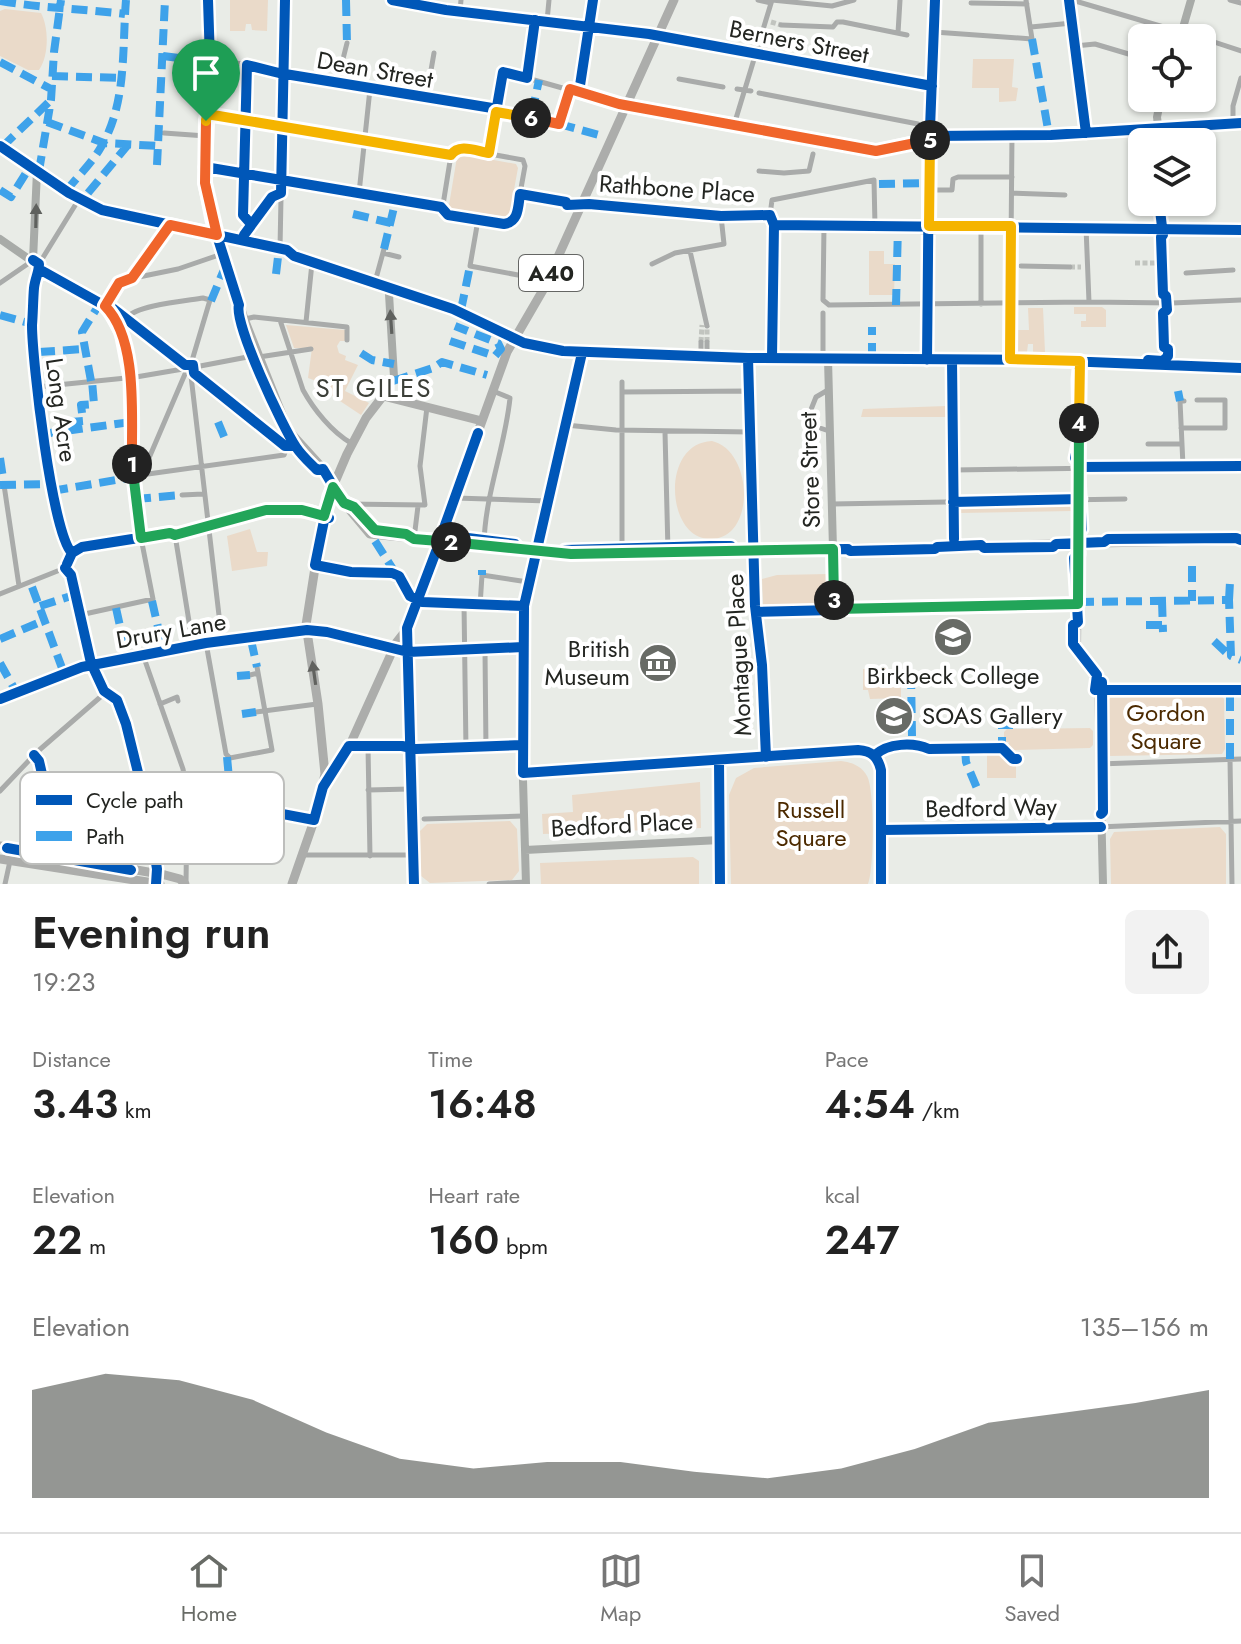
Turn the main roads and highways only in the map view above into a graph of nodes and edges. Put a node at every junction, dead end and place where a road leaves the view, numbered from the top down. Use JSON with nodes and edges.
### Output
{"nodes":[{"id":1,"x":208,"y":0,"type":"edge"},
{"id":2,"x":672,"y":0,"type":"edge"},
{"id":3,"x":935,"y":0,"type":"edge"},
{"id":4,"x":0,"y":146,"type":"edge"},
{"id":5,"x":217,"y":235,"type":"junction"},
{"id":6,"x":263,"y":246,"type":"junction"},
{"id":7,"x":290,"y":254,"type":"junction"},
{"id":8,"x":514,"y":339,"type":"junction"},
{"id":9,"x":927,"y":360,"type":"junction"},
{"id":10,"x":952,"y":360,"type":"junction"},
{"id":11,"x":1241,"y":368,"type":"edge"},
{"id":12,"x":482,"y":421,"type":"junction"},
{"id":13,"x":333,"y":487,"type":"junction"},
{"id":14,"x":1241,"y":540,"type":"edge"},
{"id":15,"x":440,"y":541,"type":"junction"},
{"id":16,"x":955,"y":546,"type":"junction"},
{"id":17,"x":308,"y":627,"type":"junction"},
{"id":18,"x":407,"y":628,"type":"junction"},
{"id":19,"x":395,"y":649,"type":"junction"},
{"id":20,"x":408,"y":652,"type":"junction"},
{"id":21,"x":323,"y":753,"type":"junction"},
{"id":22,"x":338,"y":763,"type":"junction"},
{"id":23,"x":323,"y":787,"type":"junction"},
{"id":24,"x":0,"y":848,"type":"edge"},
{"id":25,"x":20,"y":851,"type":"edge"},
{"id":26,"x":62,"y":864,"type":"edge"},
{"id":27,"x":73,"y":865,"type":"joint"},
{"id":28,"x":157,"y":881,"type":"edge"},
{"id":29,"x":186,"y":884,"type":"edge"},
{"id":30,"x":292,"y":884,"type":"edge"},
{"id":31,"x":414,"y":884,"type":"edge"},
{"id":32,"x":720,"y":884,"type":"edge"},
{"id":33,"x":881,"y":884,"type":"edge"}],
"edges":[{"from":1,"to":5,"type":"main road"},
{"from":2,"to":8,"type":"main road","number":"A40"},
{"from":3,"to":9,"type":"main road"},
{"from":4,"to":5,"type":"main road"},
{"from":5,"to":6,"type":"main road"},
{"from":5,"to":13,"type":"main road"},
{"from":6,"to":7,"type":"main road"},
{"from":6,"to":7,"type":"main road"},
{"from":7,"to":8,"type":"main road"},
{"from":8,"to":9,"type":"main road"},
{"from":8,"to":12,"type":"main road","number":"A40"},
{"from":9,"to":10,"type":"main road"},
{"from":10,"to":11,"type":"main road"},
{"from":10,"to":16,"type":"main road"},
{"from":12,"to":13,"type":"main road"},
{"from":12,"to":15,"type":"main road","number":"A40"},
{"from":13,"to":15,"type":"main road"},
{"from":13,"to":17,"type":"main road"},
{"from":14,"to":16,"type":"main road"},
{"from":15,"to":16,"type":"main road"},
{"from":15,"to":18,"type":"main road","number":"A40"},
{"from":17,"to":19,"type":"main road"},
{"from":21,"to":17,"type":"main road","one_way":true},
{"from":18,"to":19,"type":"main road"},
{"from":18,"to":20,"type":"main road","number":"A40"},
{"from":19,"to":20,"type":"main road"},
{"from":19,"to":22,"type":"main road"},
{"from":20,"to":31,"type":"main road","number":"A40"},
{"from":21,"to":22,"type":"main road"},
{"from":21,"to":23,"type":"main road"},
{"from":22,"to":23,"type":"main road"},
{"from":23,"to":30,"type":"main road"},
{"from":24,"to":25,"type":"main road"},
{"from":26,"to":27,"type":"main road"},
{"from":27,"to":28,"type":"main road"},
{"from":28,"to":29,"type":"main road"},
{"from":32,"to":33,"type":"main road"}]}
